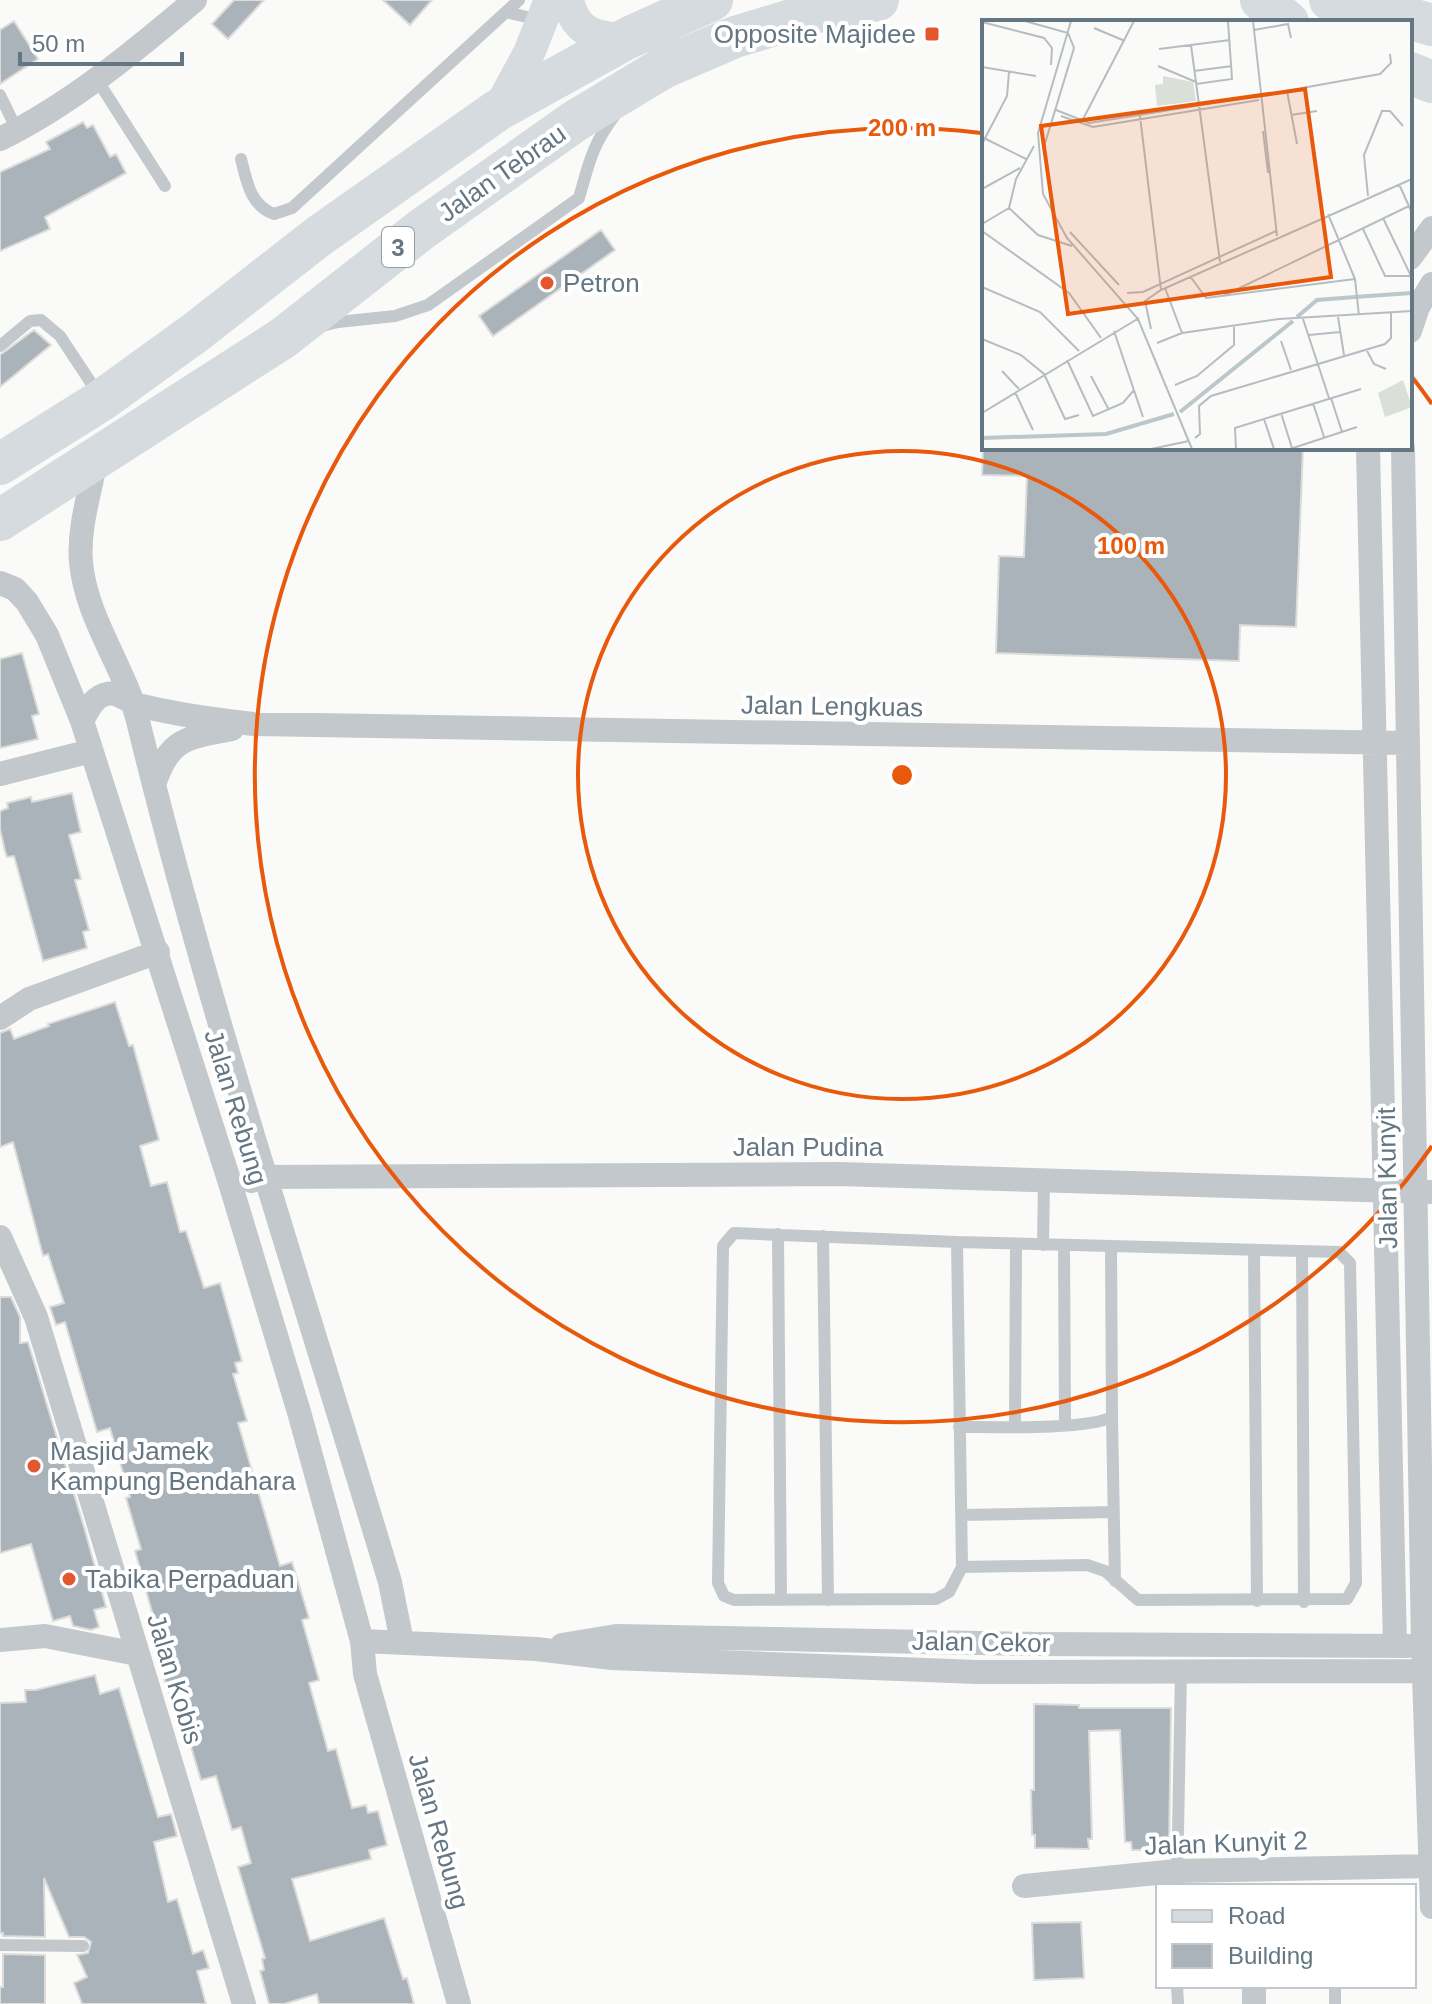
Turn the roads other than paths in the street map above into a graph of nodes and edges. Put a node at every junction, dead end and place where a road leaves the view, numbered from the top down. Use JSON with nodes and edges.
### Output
{"nodes":[{"id":1,"x":195,"y":0,"type":"edge"},
{"id":2,"x":519,"y":0,"type":"edge"},
{"id":3,"x":568,"y":0,"type":"edge"},
{"id":4,"x":710,"y":0,"type":"edge"},
{"id":5,"x":878,"y":0,"type":"edge"},
{"id":6,"x":1261,"y":0,"type":"edge"},
{"id":7,"x":1330,"y":0,"type":"edge"},
{"id":8,"x":506,"y":12,"type":"junction"},
{"id":9,"x":544,"y":15,"type":"edge"},
{"id":10,"x":1286,"y":20,"type":"edge"},
{"id":11,"x":1432,"y":25,"type":"edge"},
{"id":12,"x":628,"y":38,"type":"junction"},
{"id":13,"x":663,"y":68,"type":"junction"},
{"id":14,"x":1412,"y":74,"type":"edge"},
{"id":15,"x":96,"y":78,"type":"junction"},
{"id":16,"x":1432,"y":82,"type":"edge"},
{"id":17,"x":0,"y":95,"type":"edge"},
{"id":18,"x":498,"y":110,"type":"junction"},
{"id":19,"x":8,"y":135,"type":"edge"},
{"id":20,"x":241,"y":159,"type":"dead end"},
{"id":21,"x":165,"y":186,"type":"dead end"},
{"id":22,"x":1432,"y":228,"type":"edge"},
{"id":23,"x":1412,"y":255,"type":"edge"},
{"id":24,"x":1432,"y":284,"type":"edge"},
{"id":25,"x":1420,"y":308,"type":"edge"},
{"id":26,"x":1412,"y":326,"type":"edge"},
{"id":27,"x":196,"y":332,"type":"junction"},
{"id":28,"x":283,"y":338,"type":"junction"},
{"id":29,"x":0,"y":346,"type":"edge"},
{"id":30,"x":224,"y":377,"type":"junction"},
{"id":31,"x":102,"y":400,"type":"junction"},
{"id":32,"x":1368,"y":450,"type":"edge"},
{"id":33,"x":1403,"y":450,"type":"edge"},
{"id":34,"x":96,"y":460,"type":"junction"},
{"id":35,"x":0,"y":464,"type":"edge"},
{"id":36,"x":0,"y":520,"type":"edge"},
{"id":37,"x":0,"y":583,"type":"edge"},
{"id":38,"x":134,"y":705,"type":"junction"},
{"id":39,"x":82,"y":721,"type":"junction"},
{"id":40,"x":254,"y":724,"type":"junction"},
{"id":41,"x":1374,"y":743,"type":"junction"},
{"id":42,"x":1408,"y":743,"type":"junction"},
{"id":43,"x":91,"y":751,"type":"junction"},
{"id":44,"x":0,"y":774,"type":"edge"},
{"id":45,"x":154,"y":785,"type":"junction"},
{"id":46,"x":158,"y":952,"type":"junction"},
{"id":47,"x":0,"y":1018,"type":"edge"},
{"id":48,"x":264,"y":1177,"type":"junction"},
{"id":49,"x":1044,"y":1179,"type":"junction"},
{"id":50,"x":231,"y":1186,"type":"junction"},
{"id":51,"x":1385,"y":1191,"type":"junction"},
{"id":52,"x":1424,"y":1192,"type":"edge"},
{"id":53,"x":778,"y":1234,"type":"junction"},
{"id":54,"x":823,"y":1236,"type":"junction"},
{"id":55,"x":0,"y":1237,"type":"edge"},
{"id":56,"x":957,"y":1242,"type":"junction"},
{"id":57,"x":1016,"y":1244,"type":"junction"},
{"id":58,"x":1043,"y":1245,"type":"junction"},
{"id":59,"x":1064,"y":1246,"type":"junction"},
{"id":60,"x":1111,"y":1246,"type":"junction"},
{"id":61,"x":1254,"y":1251,"type":"junction"},
{"id":62,"x":1302,"y":1252,"type":"junction"},
{"id":63,"x":1424,"y":1287,"type":"edge"},
{"id":64,"x":1112,"y":1417,"type":"junction"},
{"id":65,"x":1065,"y":1424,"type":"junction"},
{"id":66,"x":1015,"y":1426,"type":"junction"},
{"id":67,"x":959,"y":1427,"type":"junction"},
{"id":68,"x":1426,"y":1437,"type":"edge"},
{"id":69,"x":1114,"y":1512,"type":"junction"},
{"id":70,"x":961,"y":1515,"type":"junction"},
{"id":71,"x":962,"y":1567,"type":"junction"},
{"id":72,"x":1115,"y":1581,"type":"junction"},
{"id":73,"x":781,"y":1600,"type":"junction"},
{"id":74,"x":828,"y":1600,"type":"junction"},
{"id":75,"x":1257,"y":1601,"type":"junction"},
{"id":76,"x":1304,"y":1602,"type":"junction"},
{"id":77,"x":1394,"y":1602,"type":"junction"},
{"id":78,"x":0,"y":1640,"type":"edge"},
{"id":79,"x":362,"y":1641,"type":"junction"},
{"id":80,"x":402,"y":1642,"type":"junction"},
{"id":81,"x":1348,"y":1646,"type":"junction"},
{"id":82,"x":1395,"y":1646,"type":"junction"},
{"id":83,"x":536,"y":1649,"type":"junction"},
{"id":84,"x":137,"y":1654,"type":"junction"},
{"id":85,"x":1427,"y":1663,"type":"edge"},
{"id":86,"x":1181,"y":1671,"type":"junction"},
{"id":87,"x":365,"y":1674,"type":"junction"},
{"id":88,"x":1430,"y":1797,"type":"edge"},
{"id":89,"x":1431,"y":1866,"type":"edge"},
{"id":90,"x":1336,"y":1877,"type":"edge"},
{"id":91,"x":1177,"y":1878,"type":"edge"},
{"id":92,"x":1254,"y":1878,"type":"edge"},
{"id":93,"x":1024,"y":1886,"type":"dead end"},
{"id":94,"x":1432,"y":1907,"type":"edge"},
{"id":95,"x":0,"y":1945,"type":"edge"},
{"id":96,"x":83,"y":1946,"type":"dead end"},
{"id":97,"x":244,"y":2004,"type":"edge"},
{"id":98,"x":459,"y":2004,"type":"edge"}],
"edges":[{"from":1,"to":15,"type":"street"},
{"from":2,"to":8,"type":"lane"},
{"from":3,"to":12,"type":"main road"},
{"from":4,"to":12,"type":"highway","name":"Jalan Tebrau","number":"3"},
{"from":5,"to":13,"type":"highway","name":"Jalan Tebrau","number":"3"},
{"from":6,"to":10,"type":"highway"},
{"from":7,"to":11,"type":"highway"},
{"from":8,"to":9,"type":"lane"},
{"from":8,"to":20,"type":"lane"},
{"from":9,"to":18,"type":"main road"},
{"from":12,"to":18,"type":"highway","name":"Jalan Tebrau","number":"3"},
{"from":13,"to":28,"type":"highway","name":"Jalan Tebrau","number":"3"},
{"from":13,"to":28,"type":"lane"},
{"from":14,"to":16,"type":"highway"},
{"from":15,"to":19,"type":"street"},
{"from":15,"to":21,"type":"lane"},
{"from":17,"to":19,"type":"lane"},
{"from":18,"to":27,"type":"highway","name":"Jalan Tebrau","number":"3"},
{"from":22,"to":23,"type":"street"},
{"from":24,"to":25,"type":"street"},
{"from":25,"to":26,"type":"street"},
{"from":27,"to":30,"type":"highway"},
{"from":27,"to":31,"type":"highway","name":"Jalan Tebrau","number":"3"},
{"from":28,"to":30,"type":"highway","name":"Jalan Tebrau","number":"3"},
{"from":29,"to":31,"type":"lane"},
{"from":30,"to":34,"type":"highway","name":"Jalan Tebrau","number":"3"},
{"from":31,"to":35,"type":"highway","name":"Jalan Tebrau","number":"3"},
{"from":32,"to":41,"type":"street","name":"Jalan Kunyit"},
{"from":33,"to":42,"type":"street","name":"Jalan Kunyit"},
{"from":34,"to":36,"type":"highway","name":"Jalan Tebrau","number":"3"},
{"from":34,"to":38,"type":"street","name":"Jalan Rebung"},
{"from":37,"to":39,"type":"street","name":"Jalan Rebung"},
{"from":38,"to":39,"type":"street","name":"Jalan Lengkuas"},
{"from":38,"to":40,"type":"street","name":"Jalan Lengkuas"},
{"from":38,"to":45,"type":"street","name":"Jalan Rebung"},
{"from":39,"to":43,"type":"street","name":"Jalan Rebung"},
{"from":40,"to":41,"type":"street","name":"Jalan Lengkuas"},
{"from":40,"to":45,"type":"street","name":"Jalan Lengkuas"},
{"from":41,"to":42,"type":"street","name":"Jalan Lengkuas"},
{"from":41,"to":51,"type":"street","name":"Jalan Kunyit"},
{"from":42,"to":52,"type":"street","name":"Jalan Kunyit"},
{"from":43,"to":44,"type":"street"},
{"from":43,"to":46,"type":"street","name":"Jalan Rebung"},
{"from":45,"to":48,"type":"street","name":"Jalan Rebung"},
{"from":46,"to":47,"type":"street"},
{"from":46,"to":50,"type":"street","name":"Jalan Rebung"},
{"from":48,"to":49,"type":"street","name":"Jalan Pudina"},
{"from":48,"to":50,"type":"street","name":"Jalan Pudina"},
{"from":48,"to":80,"type":"street","name":"Jalan Rebung"},
{"from":49,"to":51,"type":"street","name":"Jalan Pudina"},
{"from":49,"to":58,"type":"lane"},
{"from":50,"to":79,"type":"street","name":"Jalan Rebung"},
{"from":51,"to":52,"type":"street","name":"Jalan Pudina"},
{"from":51,"to":77,"type":"street","name":"Jalan Kunyit"},
{"from":52,"to":63,"type":"street","name":"Jalan Kunyit"},
{"from":53,"to":54,"type":"lane"},
{"from":53,"to":73,"type":"lane"},
{"from":53,"to":73,"type":"lane"},
{"from":54,"to":56,"type":"lane"},
{"from":54,"to":74,"type":"lane"},
{"from":55,"to":84,"type":"street","name":"Jalan Kobis"},
{"from":56,"to":57,"type":"lane"},
{"from":56,"to":67,"type":"lane"},
{"from":57,"to":58,"type":"lane"},
{"from":57,"to":66,"type":"lane"},
{"from":58,"to":59,"type":"lane"},
{"from":59,"to":60,"type":"lane"},
{"from":59,"to":65,"type":"lane"},
{"from":60,"to":61,"type":"lane"},
{"from":60,"to":64,"type":"lane"},
{"from":61,"to":62,"type":"lane"},
{"from":61,"to":75,"type":"lane"},
{"from":62,"to":76,"type":"lane"},
{"from":62,"to":76,"type":"lane"},
{"from":63,"to":68,"type":"street","name":"Jalan Kunyit"},
{"from":64,"to":65,"type":"lane"},
{"from":64,"to":69,"type":"lane"},
{"from":65,"to":66,"type":"lane"},
{"from":66,"to":67,"type":"lane"},
{"from":67,"to":70,"type":"lane"},
{"from":68,"to":85,"type":"street","name":"Jalan Kunyit"},
{"from":69,"to":70,"type":"lane"},
{"from":69,"to":72,"type":"lane"},
{"from":70,"to":71,"type":"lane"},
{"from":71,"to":72,"type":"lane"},
{"from":71,"to":74,"type":"lane"},
{"from":72,"to":75,"type":"lane"},
{"from":73,"to":74,"type":"lane"},
{"from":75,"to":76,"type":"lane"},
{"from":77,"to":81,"type":"street"},
{"from":77,"to":82,"type":"street","name":"Jalan Kunyit"},
{"from":78,"to":84,"type":"street"},
{"from":79,"to":80,"type":"street","name":"Jalan Cekor"},
{"from":79,"to":87,"type":"street","name":"Jalan Rebung"},
{"from":80,"to":83,"type":"street","name":"Jalan Cekor"},
{"from":80,"to":87,"type":"street"},
{"from":81,"to":82,"type":"street","name":"Jalan Cekor"},
{"from":81,"to":83,"type":"street","name":"Jalan Cekor"},
{"from":82,"to":85,"type":"street"},
{"from":83,"to":86,"type":"street","name":"Jalan Cekor"},
{"from":84,"to":97,"type":"street","name":"Jalan Kobis"},
{"from":85,"to":86,"type":"street","name":"Jalan Cekor"},
{"from":85,"to":88,"type":"street","name":"Jalan Kunyit"},
{"from":86,"to":91,"type":"lane"},
{"from":87,"to":98,"type":"street","name":"Jalan Rebung"},
{"from":88,"to":89,"type":"street","name":"Jalan Kunyit"},
{"from":89,"to":90,"type":"street","name":"Jalan Kunyit 2"},
{"from":89,"to":94,"type":"street","name":"Jalan Kunyit"},
{"from":90,"to":92,"type":"street","name":"Jalan Kunyit 2"},
{"from":91,"to":92,"type":"street","name":"Jalan Kunyit 2"},
{"from":91,"to":93,"type":"street","name":"Jalan Kunyit 2"},
{"from":95,"to":96,"type":"lane"}]}
